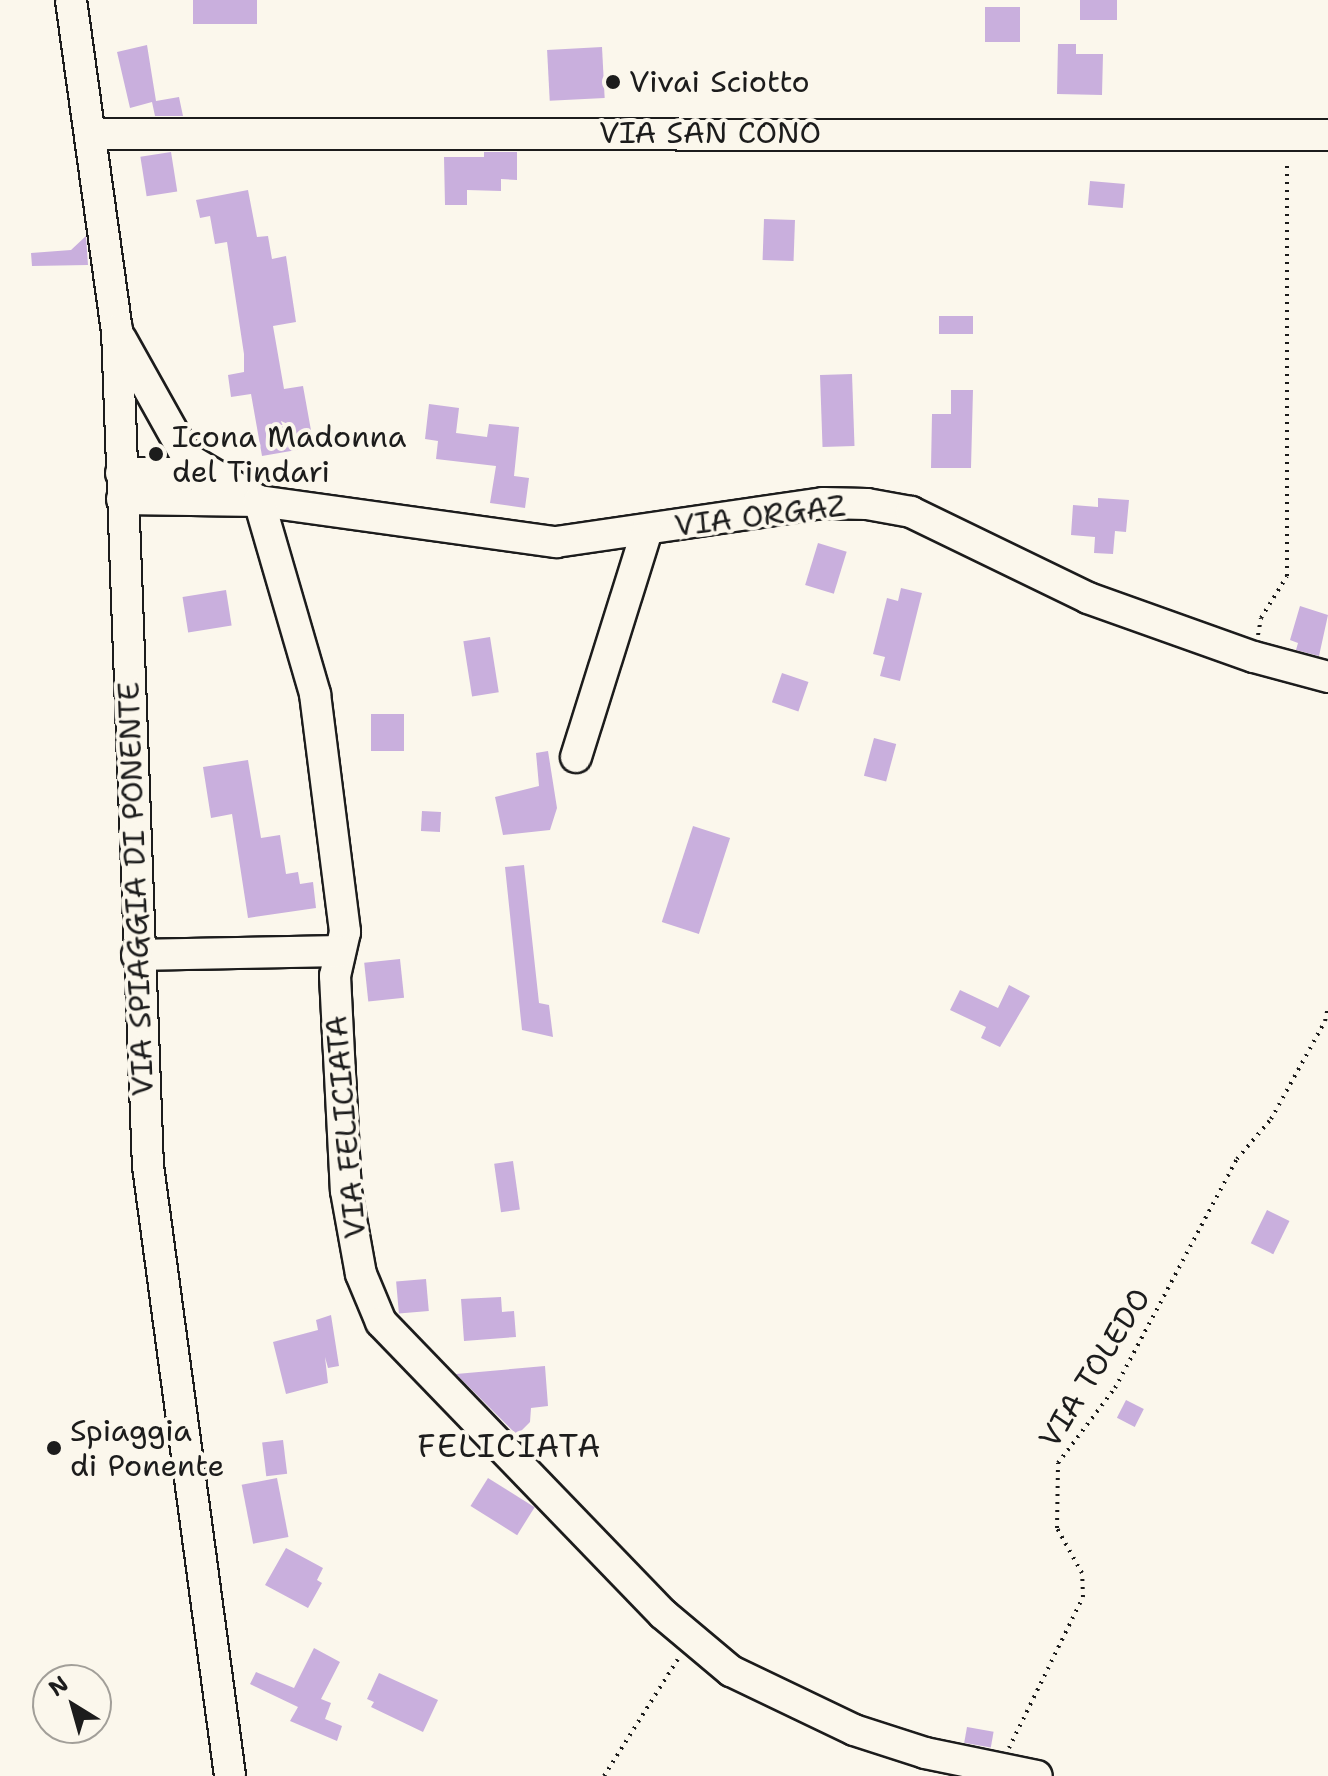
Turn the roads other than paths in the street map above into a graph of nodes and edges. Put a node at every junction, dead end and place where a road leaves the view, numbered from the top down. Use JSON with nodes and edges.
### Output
{"nodes":[{"id":1,"x":71,"y":0,"type":"edge"},
{"id":2,"x":93,"y":134,"type":"junction"},
{"id":3,"x":1328,"y":135,"type":"edge"},
{"id":4,"x":117,"y":330,"type":"junction"},
{"id":5,"x":206,"y":473,"type":"junction"},
{"id":6,"x":121,"y":486,"type":"junction"},
{"id":7,"x":259,"y":501,"type":"junction"},
{"id":8,"x":647,"y":531,"type":"junction"},
{"id":9,"x":1328,"y":677,"type":"edge"},
{"id":10,"x":576,"y":757,"type":"dead end"},
{"id":11,"x":339,"y":951,"type":"junction"},
{"id":12,"x":137,"y":955,"type":"junction"},
{"id":13,"x":230,"y":1776,"type":"edge"},
{"id":14,"x":1037,"y":1776,"type":"edge"}],
"edges":[{"from":1,"to":2,"type":"street","name":"VIA SPIAGGIA DI PONENTE"},
{"from":2,"to":3,"type":"street","name":"VIA SAN CONO"},
{"from":2,"to":4,"type":"street","name":"VIA SPIAGGIA DI PONENTE"},
{"from":4,"to":5,"type":"street"},
{"from":4,"to":6,"type":"street","name":"VIA SPIAGGIA DI PONENTE"},
{"from":5,"to":6,"type":"street"},
{"from":5,"to":7,"type":"street"},
{"from":6,"to":7,"type":"street"},
{"from":6,"to":12,"type":"street","name":"VIA SPIAGGIA DI PONENTE"},
{"from":7,"to":8,"type":"street","name":"VIA ORGAZ"},
{"from":7,"to":11,"type":"street","name":"VIA FELICIATA"},
{"from":8,"to":9,"type":"street","name":"VIA ORGAZ"},
{"from":8,"to":10,"type":"street"},
{"from":11,"to":12,"type":"street"},
{"from":11,"to":14,"type":"street","name":"VIA FELICIATA"},
{"from":12,"to":13,"type":"street","name":"VIA SPIAGGIA DI PONENTE"}]}
